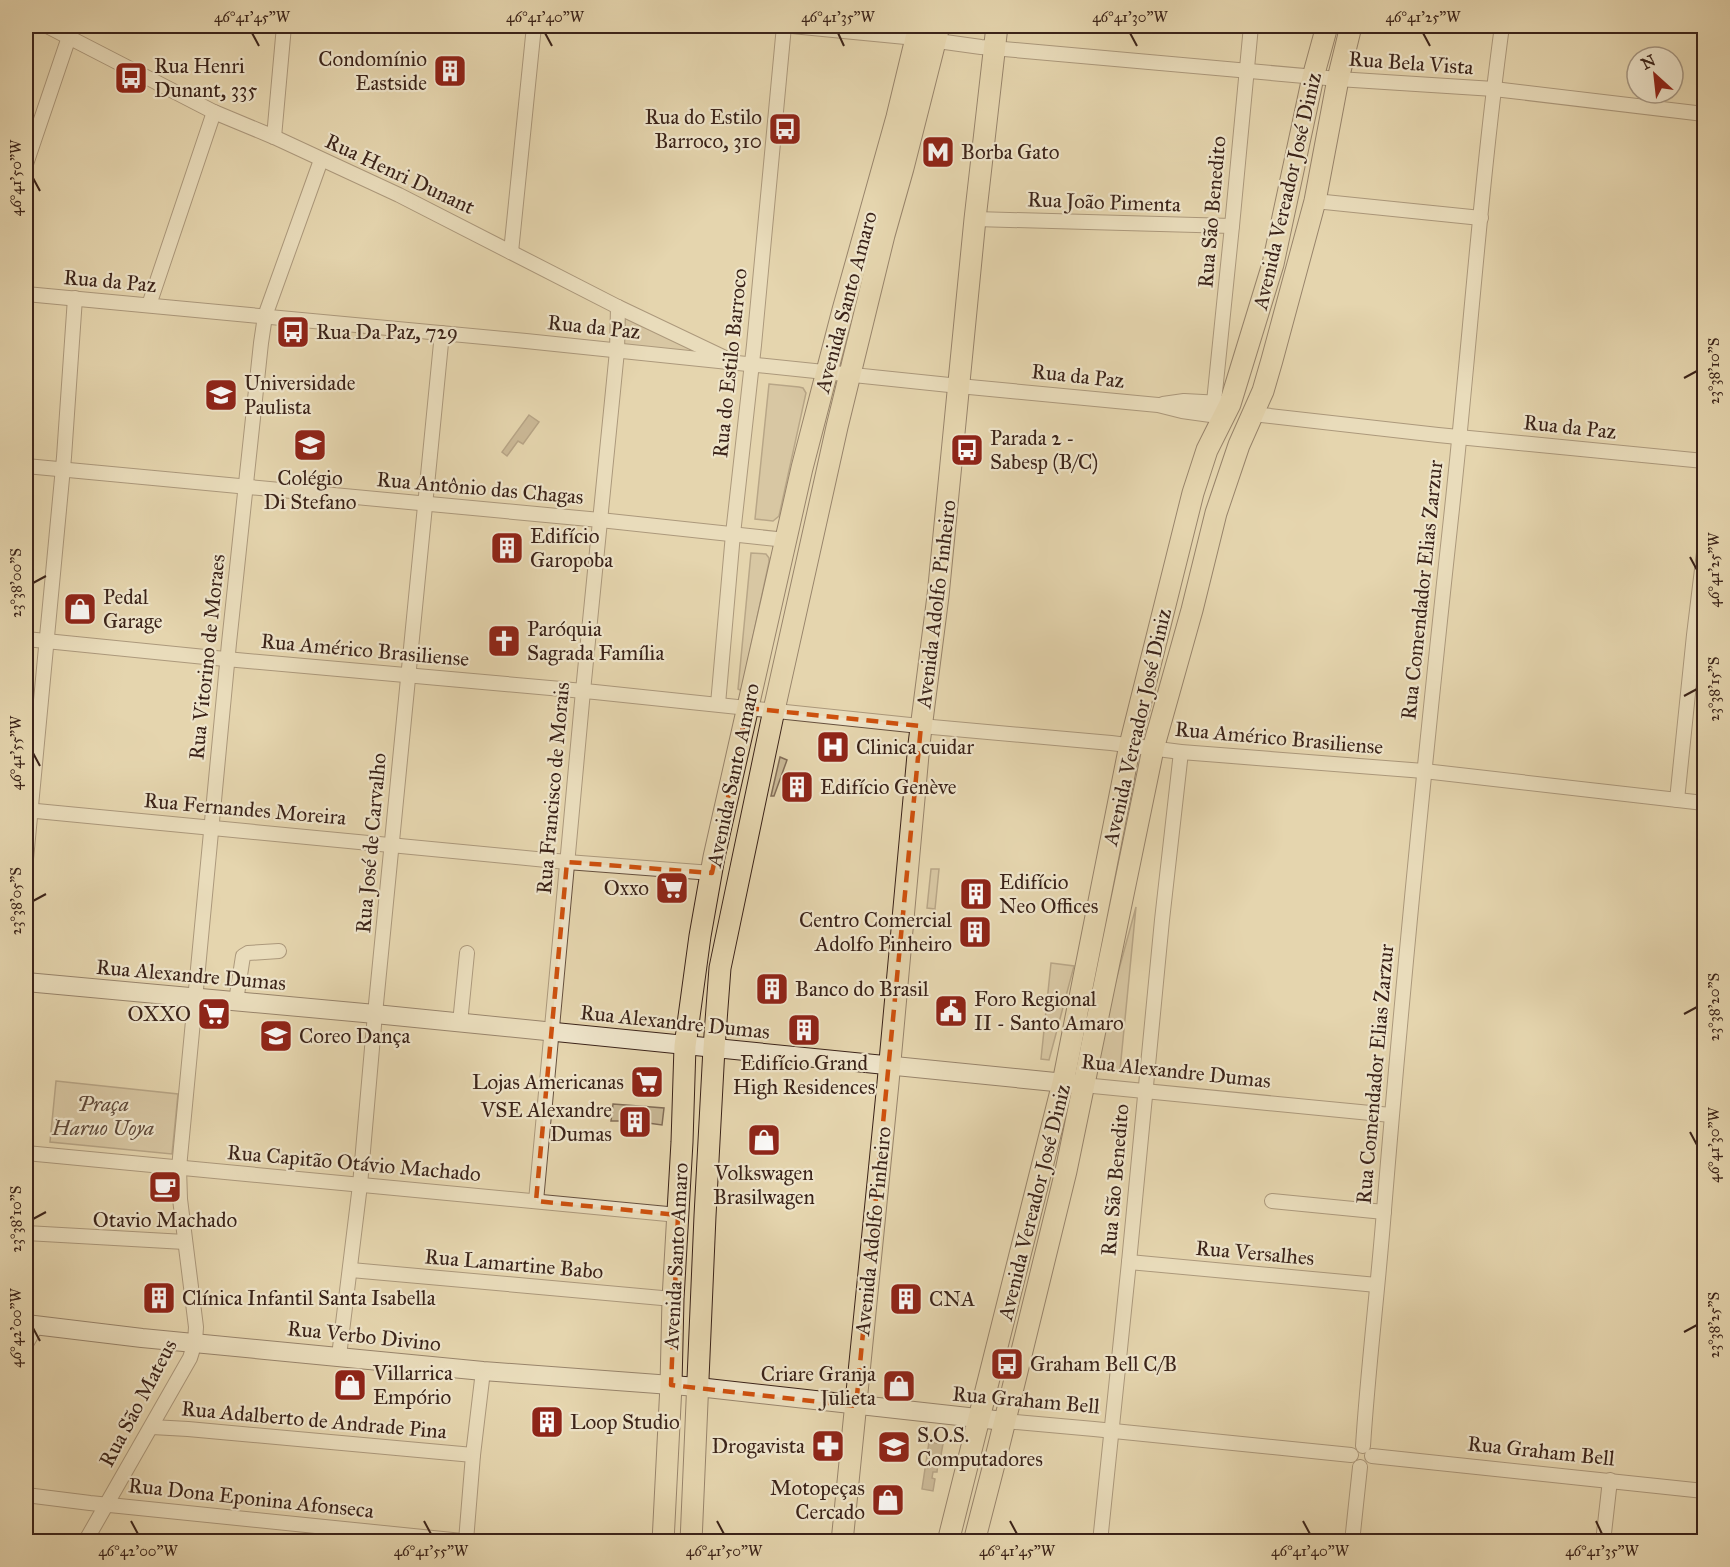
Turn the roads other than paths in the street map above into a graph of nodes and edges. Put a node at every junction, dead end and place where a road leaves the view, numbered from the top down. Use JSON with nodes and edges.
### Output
{"nodes":[{"id":1,"x":47,"y":26,"type":"edge"},
{"id":2,"x":284,"y":26,"type":"edge"},
{"id":3,"x":534,"y":26,"type":"edge"},
{"id":4,"x":784,"y":26,"type":"edge"},
{"id":5,"x":792,"y":26,"type":"edge"},
{"id":6,"x":997,"y":26,"type":"edge"},
{"id":7,"x":1251,"y":26,"type":"edge"},
{"id":8,"x":1327,"y":26,"type":"edge"},
{"id":9,"x":1351,"y":26,"type":"edge"},
{"id":10,"x":1502,"y":26,"type":"edge"},
{"id":11,"x":69,"y":31,"type":"edge"},
{"id":12,"x":927,"y":32,"type":"edge"},
{"id":13,"x":994,"y":48,"type":"junction"},
{"id":14,"x":1246,"y":70,"type":"junction"},
{"id":15,"x":1313,"y":76,"type":"junction"},
{"id":16,"x":1338,"y":79,"type":"junction"},
{"id":17,"x":1494,"y":89,"type":"junction"},
{"id":18,"x":214,"y":112,"type":"junction"},
{"id":19,"x":1704,"y":114,"type":"edge"},
{"id":20,"x":274,"y":137,"type":"junction"},
{"id":21,"x":321,"y":160,"type":"junction"},
{"id":22,"x":26,"y":164,"type":"edge"},
{"id":23,"x":1315,"y":201,"type":"junction"},
{"id":24,"x":1481,"y":218,"type":"junction"},
{"id":25,"x":975,"y":219,"type":"junction"},
{"id":26,"x":1232,"y":226,"type":"junction"},
{"id":27,"x":511,"y":252,"type":"junction"},
{"id":28,"x":26,"y":294,"type":"edge"},
{"id":29,"x":75,"y":298,"type":"junction"},
{"id":30,"x":149,"y":305,"type":"junction"},
{"id":31,"x":618,"y":307,"type":"junction"},
{"id":32,"x":265,"y":316,"type":"junction"},
{"id":33,"x":442,"y":333,"type":"junction"},
{"id":34,"x":617,"y":351,"type":"junction"},
{"id":35,"x":735,"y":363,"type":"junction"},
{"id":36,"x":752,"y":364,"type":"junction"},
{"id":37,"x":826,"y":372,"type":"junction"},
{"id":38,"x":850,"y":374,"type":"junction"},
{"id":39,"x":959,"y":386,"type":"junction"},
{"id":40,"x":1223,"y":408,"type":"junction"},
{"id":41,"x":1253,"y":414,"type":"junction"},
{"id":42,"x":1460,"y":437,"type":"junction"},
{"id":43,"x":1704,"y":461,"type":"edge"},
{"id":44,"x":26,"y":466,"type":"edge"},
{"id":45,"x":63,"y":469,"type":"junction"},
{"id":46,"x":245,"y":485,"type":"junction"},
{"id":47,"x":426,"y":504,"type":"junction"},
{"id":48,"x":600,"y":520,"type":"junction"},
{"id":49,"x":733,"y":534,"type":"junction"},
{"id":50,"x":786,"y":540,"type":"junction"},
{"id":51,"x":811,"y":543,"type":"junction"},
{"id":52,"x":1704,"y":553,"type":"edge"},
{"id":53,"x":1699,"y":635,"type":"edge"},
{"id":54,"x":26,"y":639,"type":"edge"},
{"id":55,"x":48,"y":642,"type":"junction"},
{"id":56,"x":227,"y":660,"type":"junction"},
{"id":57,"x":408,"y":675,"type":"junction"},
{"id":58,"x":583,"y":691,"type":"junction"},
{"id":59,"x":718,"y":704,"type":"junction"},
{"id":60,"x":747,"y":708,"type":"junction"},
{"id":61,"x":774,"y":710,"type":"junction"},
{"id":62,"x":921,"y":726,"type":"junction"},
{"id":63,"x":1130,"y":745,"type":"junction"},
{"id":64,"x":1153,"y":748,"type":"junction"},
{"id":65,"x":1181,"y":752,"type":"junction"},
{"id":66,"x":1424,"y":771,"type":"junction"},
{"id":67,"x":1677,"y":800,"type":"junction"},
{"id":68,"x":1704,"y":803,"type":"edge"},
{"id":69,"x":28,"y":810,"type":"edge"},
{"id":70,"x":211,"y":826,"type":"junction"},
{"id":71,"x":392,"y":844,"type":"junction"},
{"id":72,"x":26,"y":859,"type":"edge"},
{"id":73,"x":567,"y":862,"type":"junction"},
{"id":74,"x":712,"y":873,"type":"junction"},
{"id":75,"x":279,"y":951,"type":"dead end"},
{"id":76,"x":467,"y":953,"type":"dead end"},
{"id":77,"x":26,"y":982,"type":"edge"},
{"id":78,"x":195,"y":998,"type":"junction"},
{"id":79,"x":236,"y":1001,"type":"junction"},
{"id":80,"x":375,"y":1014,"type":"junction"},
{"id":81,"x":460,"y":1023,"type":"junction"},
{"id":82,"x":551,"y":1032,"type":"junction"},
{"id":83,"x":686,"y":1046,"type":"junction"},
{"id":84,"x":714,"y":1048,"type":"junction"},
{"id":85,"x":889,"y":1066,"type":"junction"},
{"id":86,"x":1073,"y":1084,"type":"junction"},
{"id":87,"x":1145,"y":1091,"type":"junction"},
{"id":88,"x":1391,"y":1115,"type":"junction"},
{"id":89,"x":26,"y":1153,"type":"edge"},
{"id":90,"x":179,"y":1168,"type":"junction"},
{"id":91,"x":360,"y":1185,"type":"junction"},
{"id":92,"x":536,"y":1201,"type":"junction"},
{"id":93,"x":1272,"y":1201,"type":"dead end"},
{"id":94,"x":1384,"y":1212,"type":"junction"},
{"id":95,"x":678,"y":1215,"type":"junction"},
{"id":96,"x":26,"y":1233,"type":"edge"},
{"id":97,"x":184,"y":1242,"type":"junction"},
{"id":98,"x":1129,"y":1262,"type":"junction"},
{"id":99,"x":351,"y":1270,"type":"junction"},
{"id":100,"x":1377,"y":1285,"type":"junction"},
{"id":101,"x":673,"y":1299,"type":"junction"},
{"id":102,"x":31,"y":1325,"type":"edge"},
{"id":103,"x":195,"y":1342,"type":"junction"},
{"id":104,"x":26,"y":1344,"type":"edge"},
{"id":105,"x":339,"y":1356,"type":"junction"},
{"id":106,"x":483,"y":1371,"type":"junction"},
{"id":107,"x":670,"y":1384,"type":"junction"},
{"id":108,"x":698,"y":1387,"type":"junction"},
{"id":109,"x":856,"y":1406,"type":"junction"},
{"id":110,"x":979,"y":1418,"type":"junction"},
{"id":111,"x":1004,"y":1421,"type":"junction"},
{"id":112,"x":152,"y":1427,"type":"junction"},
{"id":113,"x":1111,"y":1430,"type":"junction"},
{"id":114,"x":1368,"y":1451,"type":"junction"},
{"id":115,"x":473,"y":1455,"type":"junction"},
{"id":116,"x":1351,"y":1455,"type":"junction"},
{"id":117,"x":1360,"y":1467,"type":"junction"},
{"id":118,"x":1610,"y":1480,"type":"junction"},
{"id":119,"x":1704,"y":1491,"type":"edge"},
{"id":120,"x":26,"y":1495,"type":"edge"},
{"id":121,"x":107,"y":1505,"type":"junction"},
{"id":122,"x":466,"y":1541,"type":"edge"},
{"id":123,"x":85,"y":1542,"type":"edge"},
{"id":124,"x":472,"y":1542,"type":"edge"},
{"id":125,"x":663,"y":1542,"type":"edge"},
{"id":126,"x":691,"y":1542,"type":"edge"},
{"id":127,"x":842,"y":1542,"type":"edge"},
{"id":128,"x":948,"y":1542,"type":"edge"},
{"id":129,"x":974,"y":1542,"type":"edge"},
{"id":130,"x":1100,"y":1542,"type":"edge"},
{"id":131,"x":1352,"y":1542,"type":"edge"},
{"id":132,"x":1604,"y":1542,"type":"edge"}],
"edges":[{"from":1,"to":11,"type":"street","name":"Rua Henri Dunant"},
{"from":2,"to":20,"type":"street"},
{"from":3,"to":27,"type":"street"},
{"from":4,"to":36,"type":"street","name":"Rua do Estilo Barroco"},
{"from":5,"to":12,"type":"street","name":"Rua Bela Vista"},
{"from":6,"to":13,"type":"main road","name":"Avenida Adolfo Pinheiro"},
{"from":7,"to":14,"type":"street","name":"Rua São Benedito"},
{"from":8,"to":15,"type":"main road","name":"Avenida Vereador José Diniz"},
{"from":9,"to":16,"type":"main road","name":"Avenida Vereador José Diniz"},
{"from":10,"to":17,"type":"street","name":"Rua Comendador Elias Zarzur"},
{"from":11,"to":18,"type":"street","name":"Rua Henri Dunant"},
{"from":11,"to":22,"type":"street"},
{"from":12,"to":13,"type":"street","name":"Rua Bela Vista"},
{"from":12,"to":37,"type":"main road","name":"Avenida Santo Amaro"},
{"from":12,"to":38,"type":"main road","name":"Avenida Santo Amaro"},
{"from":13,"to":14,"type":"street","name":"Rua Bela Vista"},
{"from":13,"to":25,"type":"main road","name":"Avenida Adolfo Pinheiro"},
{"from":14,"to":15,"type":"street","name":"Rua Bela Vista"},
{"from":14,"to":26,"type":"street","name":"Rua São Benedito"},
{"from":15,"to":16,"type":"street","name":"Rua Bela Vista"},
{"from":15,"to":40,"type":"main road","name":"Avenida Vereador José Diniz"},
{"from":16,"to":17,"type":"street","name":"Rua Bela Vista"},
{"from":16,"to":23,"type":"main road","name":"Avenida Vereador José Diniz"},
{"from":17,"to":19,"type":"street","name":"Rua Bela Vista"},
{"from":17,"to":24,"type":"street","name":"Rua Comendador Elias Zarzur"},
{"from":18,"to":20,"type":"street","name":"Rua Henri Dunant"},
{"from":18,"to":30,"type":"street"},
{"from":20,"to":21,"type":"street","name":"Rua Henri Dunant"},
{"from":21,"to":27,"type":"street","name":"Rua Henri Dunant"},
{"from":21,"to":32,"type":"street","name":"Rua Vitorino de Moraes"},
{"from":23,"to":24,"type":"street"},
{"from":23,"to":41,"type":"main road","name":"Avenida Vereador José Diniz"},
{"from":24,"to":42,"type":"street","name":"Rua Comendador Elias Zarzur"},
{"from":25,"to":26,"type":"street","name":"Rua João Pimenta"},
{"from":25,"to":39,"type":"main road","name":"Avenida Adolfo Pinheiro"},
{"from":26,"to":40,"type":"street","name":"Rua São Benedito"},
{"from":27,"to":31,"type":"street","name":"Rua Henri Dunant"},
{"from":28,"to":29,"type":"street","name":"Rua da Paz"},
{"from":29,"to":30,"type":"street","name":"Rua da Paz"},
{"from":29,"to":45,"type":"street"},
{"from":30,"to":32,"type":"street","name":"Rua da Paz"},
{"from":31,"to":34,"type":"street","name":"Rua Francisco de Morais"},
{"from":31,"to":35,"type":"street","name":"Rua Henri Dunant"},
{"from":32,"to":33,"type":"street","name":"Rua da Paz"},
{"from":32,"to":46,"type":"street","name":"Rua Vitorino de Moraes"},
{"from":33,"to":34,"type":"street","name":"Rua da Paz"},
{"from":33,"to":47,"type":"street","name":"Rua José de Carvalho"},
{"from":34,"to":35,"type":"street","name":"Rua da Paz"},
{"from":34,"to":48,"type":"street","name":"Rua Francisco de Morais"},
{"from":35,"to":36,"type":"street","name":"Rua da Paz"},
{"from":36,"to":37,"type":"street","name":"Rua da Paz"},
{"from":36,"to":49,"type":"street","name":"Rua do Estilo Barroco"},
{"from":37,"to":38,"type":"street","name":"Rua da Paz"},
{"from":37,"to":50,"type":"main road","name":"Avenida Santo Amaro"},
{"from":38,"to":39,"type":"street","name":"Rua da Paz"},
{"from":38,"to":51,"type":"main road","name":"Avenida Santo Amaro"},
{"from":39,"to":40,"type":"street","name":"Rua da Paz"},
{"from":39,"to":62,"type":"main road","name":"Avenida Adolfo Pinheiro"},
{"from":40,"to":63,"type":"main road","name":"Avenida Vereador José Diniz"},
{"from":41,"to":42,"type":"street","name":"Rua da Paz"},
{"from":41,"to":64,"type":"main road","name":"Avenida Vereador José Diniz"},
{"from":42,"to":43,"type":"street","name":"Rua da Paz"},
{"from":42,"to":66,"type":"street","name":"Rua Comendador Elias Zarzur"},
{"from":44,"to":45,"type":"street","name":"Rua Antônio das Chagas"},
{"from":45,"to":46,"type":"street","name":"Rua Antônio das Chagas"},
{"from":45,"to":55,"type":"street"},
{"from":46,"to":47,"type":"street","name":"Rua Antônio das Chagas"},
{"from":46,"to":56,"type":"street","name":"Rua Vitorino de Moraes"},
{"from":47,"to":48,"type":"street","name":"Rua Antônio das Chagas"},
{"from":47,"to":57,"type":"street","name":"Rua José de Carvalho"},
{"from":48,"to":49,"type":"street","name":"Rua Antônio das Chagas"},
{"from":48,"to":58,"type":"street","name":"Rua Francisco de Morais"},
{"from":49,"to":50,"type":"street","name":"Rua Antônio das Chagas"},
{"from":49,"to":59,"type":"street","name":"Rua do Estilo Barroco"},
{"from":50,"to":51,"type":"main road"},
{"from":50,"to":60,"type":"main road","name":"Avenida Santo Amaro"},
{"from":51,"to":61,"type":"main road","name":"Avenida Santo Amaro"},
{"from":52,"to":53,"type":"street"},
{"from":53,"to":67,"type":"street"},
{"from":54,"to":55,"type":"street","name":"Rua Américo Brasiliense"},
{"from":55,"to":56,"type":"street","name":"Rua Américo Brasiliense"},
{"from":55,"to":69,"type":"street"},
{"from":56,"to":57,"type":"street","name":"Rua Américo Brasiliense"},
{"from":56,"to":70,"type":"street","name":"Rua Vitorino de Moraes"},
{"from":57,"to":58,"type":"street","name":"Rua Américo Brasiliense"},
{"from":57,"to":71,"type":"street","name":"Rua José de Carvalho"},
{"from":58,"to":59,"type":"street","name":"Rua Américo Brasiliense"},
{"from":58,"to":73,"type":"street","name":"Rua Francisco de Morais"},
{"from":59,"to":60,"type":"street","name":"Rua Américo Brasiliense"},
{"from":60,"to":61,"type":"street","name":"Rua Américo Brasiliense"},
{"from":60,"to":74,"type":"main road","name":"Avenida Santo Amaro"},
{"from":61,"to":62,"type":"street","name":"Rua Américo Brasiliense"},
{"from":61,"to":84,"type":"main road","name":"Avenida Santo Amaro"},
{"from":62,"to":63,"type":"street","name":"Rua Américo Brasiliense"},
{"from":62,"to":85,"type":"main road","name":"Avenida Adolfo Pinheiro"},
{"from":63,"to":64,"type":"street","name":"Rua Américo Brasiliense"},
{"from":63,"to":86,"type":"main road","name":"Avenida Vereador José Diniz"},
{"from":64,"to":65,"type":"street","name":"Rua Américo Brasiliense"},
{"from":64,"to":86,"type":"main road","name":"Avenida Vereador José Diniz"},
{"from":65,"to":66,"type":"street","name":"Rua Américo Brasiliense"},
{"from":65,"to":87,"type":"street","name":"Rua São Benedito"},
{"from":66,"to":67,"type":"street","name":"Rua Américo Brasiliense"},
{"from":66,"to":88,"type":"street","name":"Rua Comendador Elias Zarzur"},
{"from":67,"to":68,"type":"street","name":"Rua Américo Brasiliense"},
{"from":69,"to":70,"type":"street","name":"Rua Fernandes Moreira"},
{"from":69,"to":72,"type":"street"},
{"from":70,"to":71,"type":"street","name":"Rua Fernandes Moreira"},
{"from":70,"to":78,"type":"street","name":"Rua Vitorino de Moraes"},
{"from":71,"to":73,"type":"street","name":"Rua Fernandes Moreira"},
{"from":71,"to":80,"type":"street","name":"Rua José de Carvalho"},
{"from":73,"to":74,"type":"street","name":"Rua Fernandes Moreira"},
{"from":73,"to":82,"type":"street","name":"Rua Francisco de Morais"},
{"from":74,"to":83,"type":"main road","name":"Avenida Santo Amaro"},
{"from":75,"to":79,"type":"street"},
{"from":76,"to":81,"type":"street"},
{"from":77,"to":78,"type":"street","name":"Rua Alexandre Dumas"},
{"from":78,"to":79,"type":"street","name":"Rua Alexandre Dumas"},
{"from":78,"to":90,"type":"street","name":"Rua Vitorino de Moraes"},
{"from":79,"to":80,"type":"street","name":"Rua Alexandre Dumas"},
{"from":80,"to":81,"type":"street","name":"Rua Alexandre Dumas"},
{"from":80,"to":91,"type":"street","name":"Rua José de Carvalho"},
{"from":81,"to":82,"type":"street","name":"Rua Alexandre Dumas"},
{"from":82,"to":83,"type":"street","name":"Rua Alexandre Dumas"},
{"from":82,"to":92,"type":"street","name":"Rua Francisco de Morais"},
{"from":83,"to":84,"type":"street","name":"Rua Alexandre Dumas"},
{"from":83,"to":95,"type":"main road","name":"Avenida Santo Amaro"},
{"from":84,"to":85,"type":"street","name":"Rua Alexandre Dumas"},
{"from":84,"to":108,"type":"main road","name":"Avenida Santo Amaro"},
{"from":85,"to":86,"type":"street","name":"Rua Alexandre Dumas"},
{"from":85,"to":109,"type":"main road","name":"Avenida Adolfo Pinheiro"},
{"from":86,"to":87,"type":"street","name":"Rua Alexandre Dumas"},
{"from":86,"to":110,"type":"main road","name":"Avenida Vereador José Diniz"},
{"from":86,"to":111,"type":"main road","name":"Avenida Vereador José Diniz"},
{"from":87,"to":88,"type":"street","name":"Rua Alexandre Dumas"},
{"from":87,"to":98,"type":"street","name":"Rua São Benedito"},
{"from":88,"to":94,"type":"street","name":"Rua Comendador Elias Zarzur"},
{"from":89,"to":90,"type":"street","name":"Rua Capitão Otávio Machado"},
{"from":90,"to":91,"type":"street","name":"Rua Capitão Otávio Machado"},
{"from":90,"to":97,"type":"street","name":"Rua São Mateus"},
{"from":91,"to":92,"type":"street","name":"Rua Capitão Otávio Machado"},
{"from":91,"to":99,"type":"street","name":"Rua José de Carvalho"},
{"from":92,"to":95,"type":"street","name":"Rua Capitão Otávio Machado"},
{"from":93,"to":94,"type":"street"},
{"from":94,"to":100,"type":"street","name":"Rua Comendador Elias Zarzur"},
{"from":95,"to":101,"type":"main road","name":"Avenida Santo Amaro"},
{"from":96,"to":97,"type":"street"},
{"from":97,"to":103,"type":"street","name":"Rua São Mateus"},
{"from":98,"to":100,"type":"street","name":"Rua Versalhes"},
{"from":98,"to":113,"type":"street","name":"Rua São Benedito"},
{"from":99,"to":101,"type":"street","name":"Rua Lamartine Babo"},
{"from":99,"to":105,"type":"street","name":"Rua José de Carvalho"},
{"from":100,"to":114,"type":"street","name":"Rua Comendador Elias Zarzur"},
{"from":101,"to":107,"type":"main road","name":"Avenida Santo Amaro"},
{"from":102,"to":103,"type":"street","name":"Rua Verbo Divino"},
{"from":102,"to":104,"type":"street"},
{"from":103,"to":105,"type":"street","name":"Rua Verbo Divino"},
{"from":103,"to":112,"type":"street","name":"Rua São Mateus"},
{"from":105,"to":106,"type":"street","name":"Rua Verbo Divino"},
{"from":106,"to":107,"type":"street","name":"Rua Verbo Divino"},
{"from":106,"to":115,"type":"street"},
{"from":107,"to":108,"type":"street","name":"Rua Verbo Divino"},
{"from":107,"to":125,"type":"main road","name":"Avenida Santo Amaro"},
{"from":108,"to":109,"type":"street","name":"Rua Graham Bell"},
{"from":108,"to":126,"type":"main road","name":"Avenida Santo Amaro"},
{"from":109,"to":110,"type":"street","name":"Rua Graham Bell"},
{"from":109,"to":127,"type":"main road","name":"Avenida Adolfo Pinheiro"},
{"from":110,"to":111,"type":"street","name":"Rua Graham Bell"},
{"from":110,"to":128,"type":"main road","name":"Avenida Vereador José Diniz"},
{"from":111,"to":113,"type":"street","name":"Rua Graham Bell"},
{"from":111,"to":129,"type":"main road","name":"Avenida Vereador José Diniz"},
{"from":112,"to":115,"type":"street","name":"Rua Adalberto de Andrade Pina"},
{"from":112,"to":121,"type":"street","name":"Rua São Mateus"},
{"from":113,"to":116,"type":"street","name":"Rua Graham Bell"},
{"from":113,"to":130,"type":"street","name":"Rua São Benedito"},
{"from":114,"to":116,"type":"street"},
{"from":114,"to":117,"type":"street"},
{"from":114,"to":118,"type":"street","name":"Rua Graham Bell"},
{"from":115,"to":122,"type":"street"},
{"from":116,"to":117,"type":"street"},
{"from":117,"to":131,"type":"street"},
{"from":118,"to":119,"type":"street","name":"Rua Graham Bell"},
{"from":118,"to":132,"type":"street"},
{"from":120,"to":121,"type":"street","name":"Rua Dona Eponina Afonseca"},
{"from":121,"to":122,"type":"street","name":"Rua Dona Eponina Afonseca"},
{"from":121,"to":123,"type":"street","name":"Rua São Mateus"},
{"from":122,"to":124,"type":"street","name":"Rua Dona Eponina Afonseca"}]}
